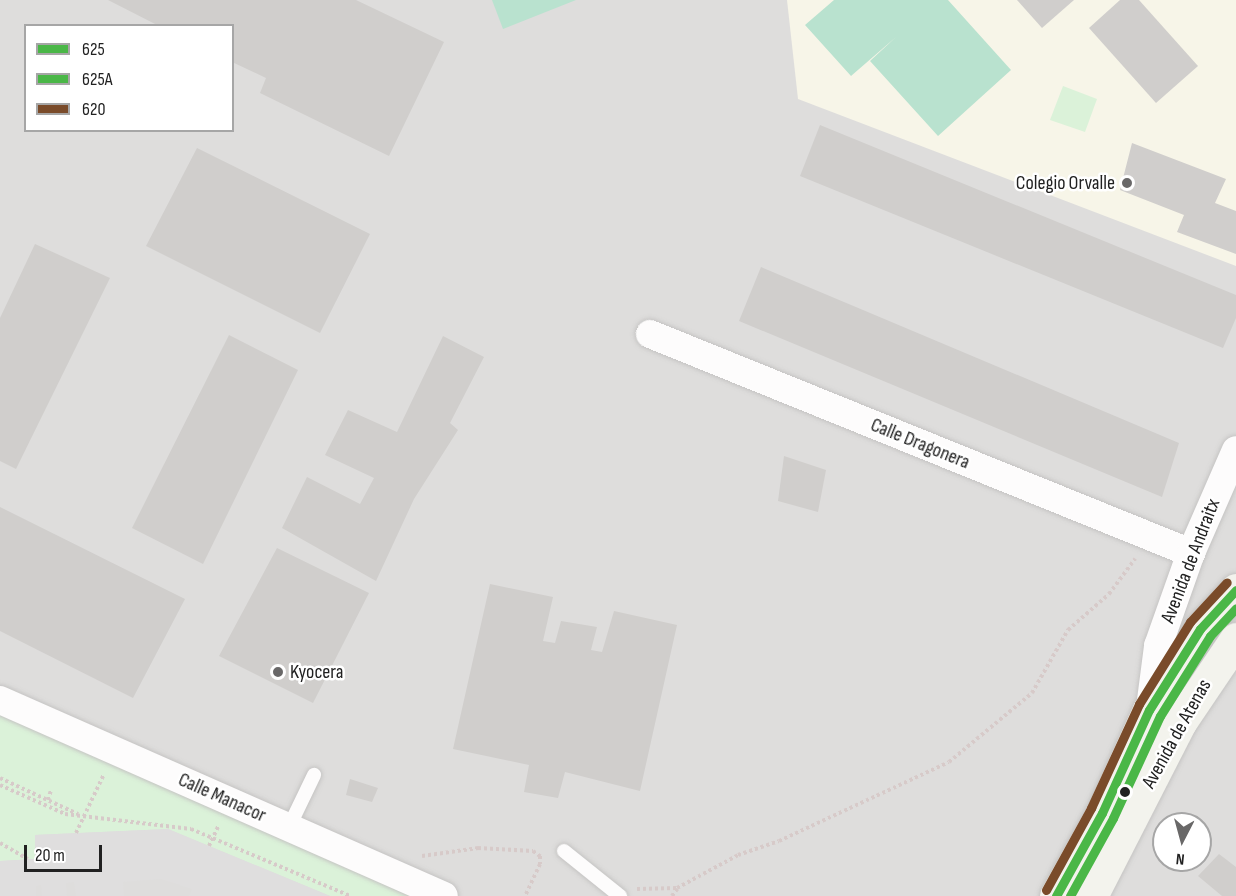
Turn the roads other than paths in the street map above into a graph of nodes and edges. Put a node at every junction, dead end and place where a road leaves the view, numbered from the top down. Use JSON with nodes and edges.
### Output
{"nodes":[{"id":1,"x":650,"y":334,"type":"dead end"},
{"id":2,"x":1236,"y":450,"type":"edge"},
{"id":3,"x":1179,"y":548,"type":"junction"},
{"id":4,"x":1236,"y":590,"type":"edge"},
{"id":5,"x":1236,"y":639,"type":"edge"},
{"id":6,"x":0,"y":700,"type":"edge"},
{"id":7,"x":1149,"y":710,"type":"junction"},
{"id":8,"x":314,"y":776,"type":"dead end"},
{"id":9,"x":289,"y":827,"type":"junction"},
{"id":10,"x":564,"y":851,"type":"dead end"},
{"id":11,"x":444,"y":896,"type":"edge"},
{"id":12,"x":620,"y":896,"type":"edge"},
{"id":13,"x":1056,"y":896,"type":"edge"},
{"id":14,"x":1091,"y":896,"type":"edge"}],
"edges":[{"from":1,"to":3,"type":"street","name":"Calle Dragonera"},
{"from":2,"to":3,"type":"street","name":"Avenida de Andraitx"},
{"from":3,"to":7,"type":"street","name":"Avenida de Andraitx"},
{"from":4,"to":7,"type":"main road","name":"Avenida de Atenas"},
{"from":5,"to":14,"type":"main road","name":"Avenida de Atenas"},
{"from":6,"to":9,"type":"street","name":"Calle Manacor"},
{"from":7,"to":13,"type":"main road","name":"Avenida de Atenas"},
{"from":8,"to":9,"type":"lane"},
{"from":9,"to":11,"type":"street","name":"Calle Manacor"},
{"from":10,"to":12,"type":"lane"}]}
